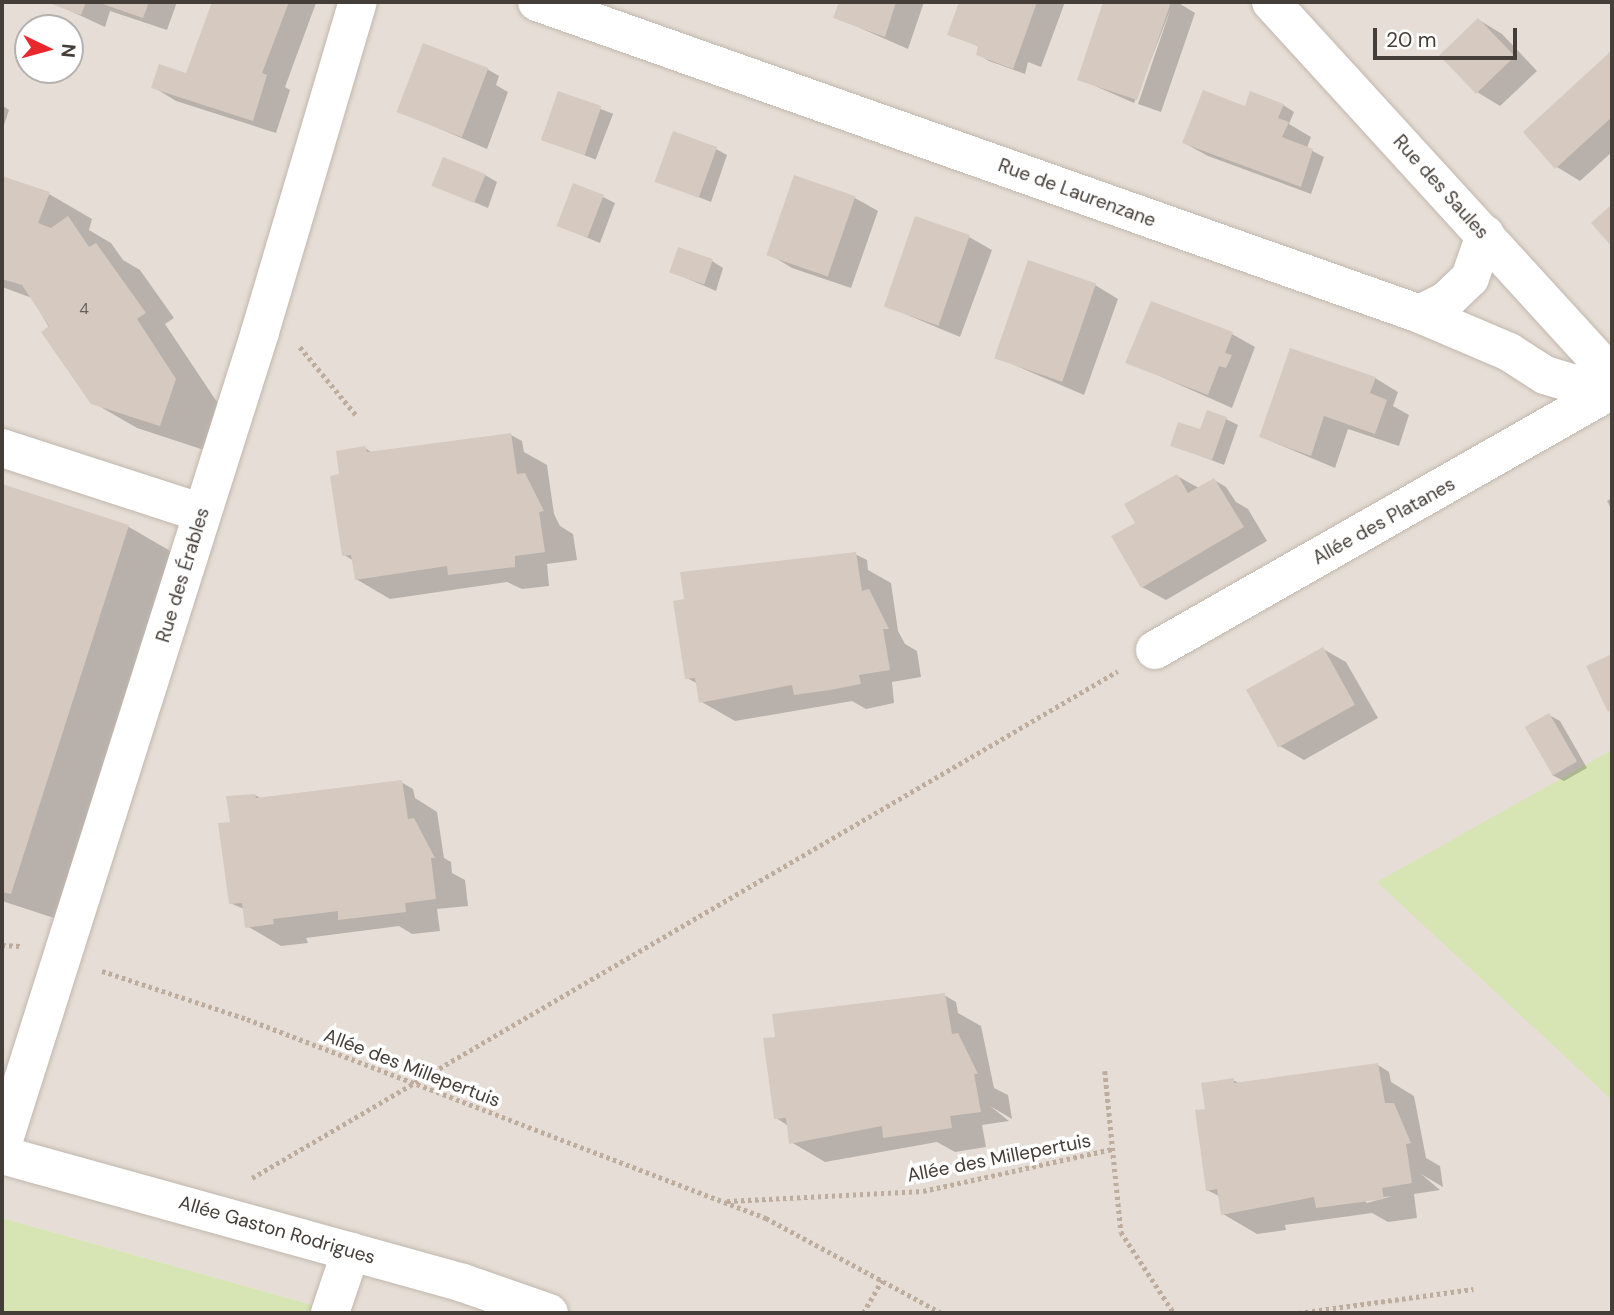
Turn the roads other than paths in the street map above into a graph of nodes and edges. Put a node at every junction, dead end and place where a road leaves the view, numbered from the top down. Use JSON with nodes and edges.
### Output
{"nodes":[{"id":1,"x":358,"y":2,"type":"edge"},
{"id":2,"x":537,"y":2,"type":"edge"},
{"id":3,"x":1271,"y":2,"type":"edge"},
{"id":4,"x":1485,"y":235,"type":"junction"},
{"id":5,"x":1420,"y":314,"type":"junction"},
{"id":6,"x":1612,"y":370,"type":"edge"},
{"id":7,"x":1612,"y":380,"type":"edge"},
{"id":8,"x":1612,"y":390,"type":"edge"},
{"id":9,"x":2,"y":448,"type":"edge"},
{"id":10,"x":202,"y":513,"type":"junction"},
{"id":11,"x":1155,"y":650,"type":"road end"},
{"id":12,"x":2,"y":1146,"type":"edge"},
{"id":13,"x":2,"y":1155,"type":"edge"},
{"id":14,"x":351,"y":1251,"type":"junction"},
{"id":15,"x":330,"y":1313,"type":"edge"},
{"id":16,"x":549,"y":1313,"type":"edge"}],
"edges":[{"from":1,"to":10,"type":"street","name":"Rue des Érables"},
{"from":2,"to":5,"type":"street","name":"Rue de Laurenzane"},
{"from":3,"to":4,"type":"street","name":"Rue des Saules"},
{"from":4,"to":5,"type":"street"},
{"from":4,"to":6,"type":"street","name":"Rue des Saules"},
{"from":5,"to":7,"type":"street","name":"Rue de Laurenzane"},
{"from":8,"to":11,"type":"street","name":"Allée des Platanes"},
{"from":9,"to":10,"type":"street"},
{"from":10,"to":12,"type":"street","name":"Rue des Érables"},
{"from":13,"to":14,"type":"street","name":"Allée Gaston Rodrigues"},
{"from":14,"to":15,"type":"street"},
{"from":14,"to":16,"type":"street","name":"Allée Gaston Rodrigues"}]}
